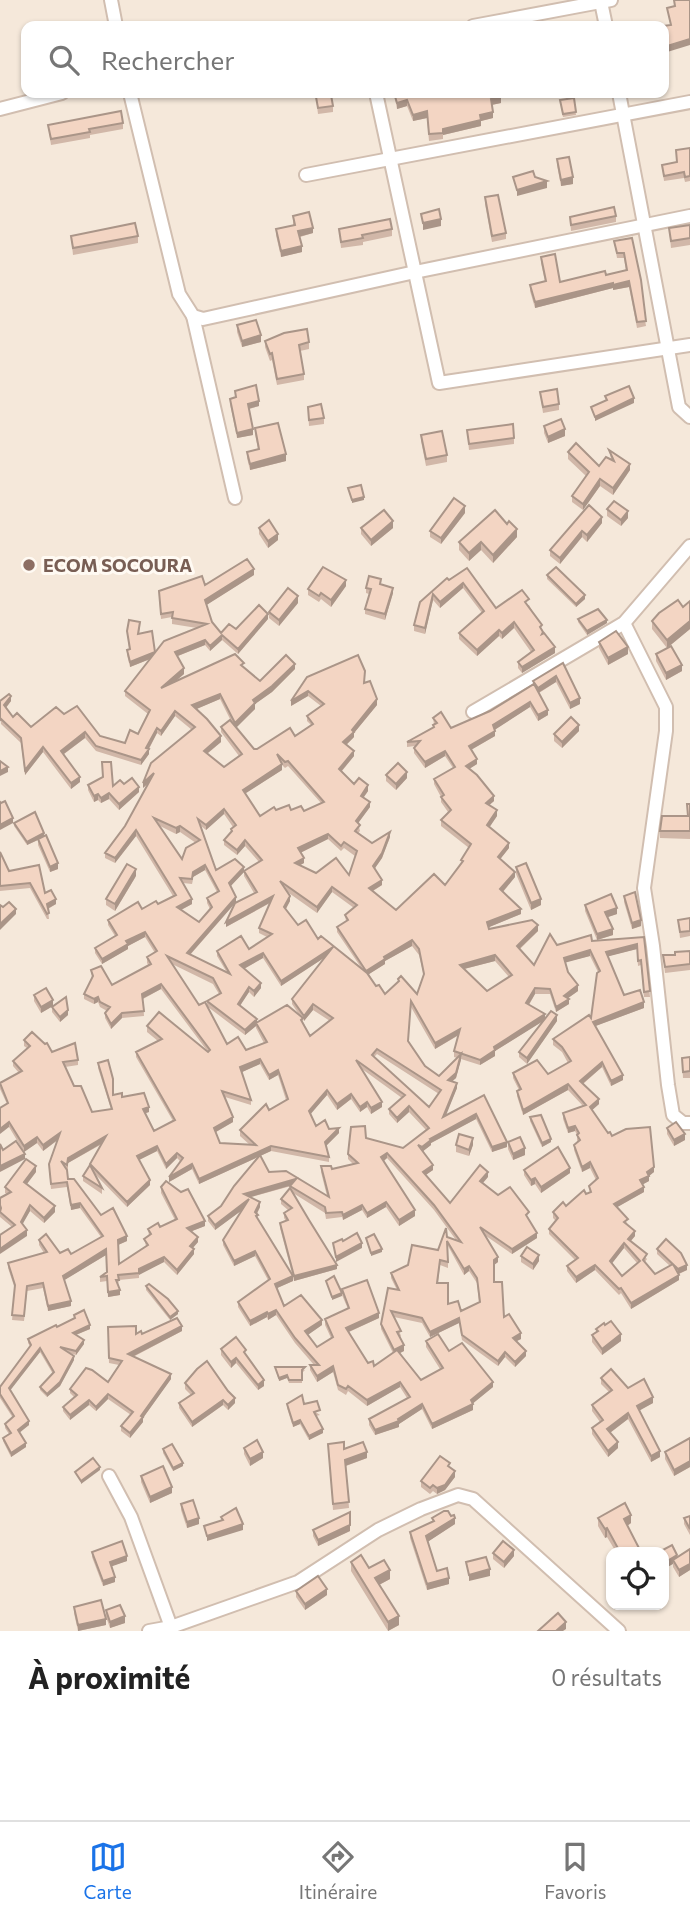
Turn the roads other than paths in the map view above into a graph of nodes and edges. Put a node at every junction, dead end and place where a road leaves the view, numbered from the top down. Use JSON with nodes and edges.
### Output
{"nodes":[{"id":1,"x":111,"y":0,"type":"edge"},
{"id":2,"x":606,"y":1,"type":"edge"},
{"id":3,"x":115,"y":21,"type":"edge"},
{"id":4,"x":500,"y":21,"type":"edge"},
{"id":5,"x":606,"y":21,"type":"edge"},
{"id":6,"x":43,"y":98,"type":"edge"},
{"id":7,"x":131,"y":98,"type":"edge"},
{"id":8,"x":377,"y":98,"type":"edge"},
{"id":9,"x":620,"y":98,"type":"edge"},
{"id":10,"x":690,"y":102,"type":"edge"},
{"id":11,"x":0,"y":109,"type":"edge"},
{"id":12,"x":623,"y":116,"type":"junction"},
{"id":13,"x":390,"y":159,"type":"junction"},
{"id":14,"x":306,"y":175,"type":"dead end"},
{"id":15,"x":690,"y":216,"type":"edge"},
{"id":16,"x":644,"y":225,"type":"junction"},
{"id":17,"x":415,"y":272,"type":"junction"},
{"id":18,"x":193,"y":316,"type":"junction"},
{"id":19,"x":690,"y":345,"type":"edge"},
{"id":20,"x":668,"y":348,"type":"junction"},
{"id":21,"x":690,"y":417,"type":"edge"},
{"id":22,"x":235,"y":498,"type":"dead end"},
{"id":23,"x":690,"y":547,"type":"edge"},
{"id":24,"x":624,"y":623,"type":"junction"},
{"id":25,"x":474,"y":712,"type":"dead end"},
{"id":26,"x":690,"y":1123,"type":"edge"},
{"id":27,"x":109,"y":1476,"type":"dead end"},
{"id":28,"x":171,"y":1627,"type":"junction"},
{"id":29,"x":149,"y":1631,"type":"edge"},
{"id":30,"x":619,"y":1631,"type":"edge"}],
"edges":[{"from":1,"to":3,"type":"street"},
{"from":2,"to":4,"type":"street"},
{"from":2,"to":5,"type":"street"},
{"from":6,"to":11,"type":"street"},
{"from":7,"to":18,"type":"street"},
{"from":8,"to":13,"type":"street"},
{"from":9,"to":12,"type":"street"},
{"from":10,"to":12,"type":"street"},
{"from":12,"to":13,"type":"street"},
{"from":12,"to":16,"type":"street"},
{"from":13,"to":14,"type":"street"},
{"from":13,"to":17,"type":"street"},
{"from":15,"to":16,"type":"street"},
{"from":16,"to":17,"type":"street"},
{"from":16,"to":20,"type":"street"},
{"from":17,"to":18,"type":"street"},
{"from":17,"to":20,"type":"street"},
{"from":18,"to":22,"type":"street"},
{"from":19,"to":20,"type":"street"},
{"from":20,"to":21,"type":"street"},
{"from":23,"to":24,"type":"street"},
{"from":24,"to":25,"type":"street"},
{"from":24,"to":26,"type":"street"},
{"from":27,"to":28,"type":"street"},
{"from":28,"to":29,"type":"street"},
{"from":28,"to":30,"type":"street"}]}
